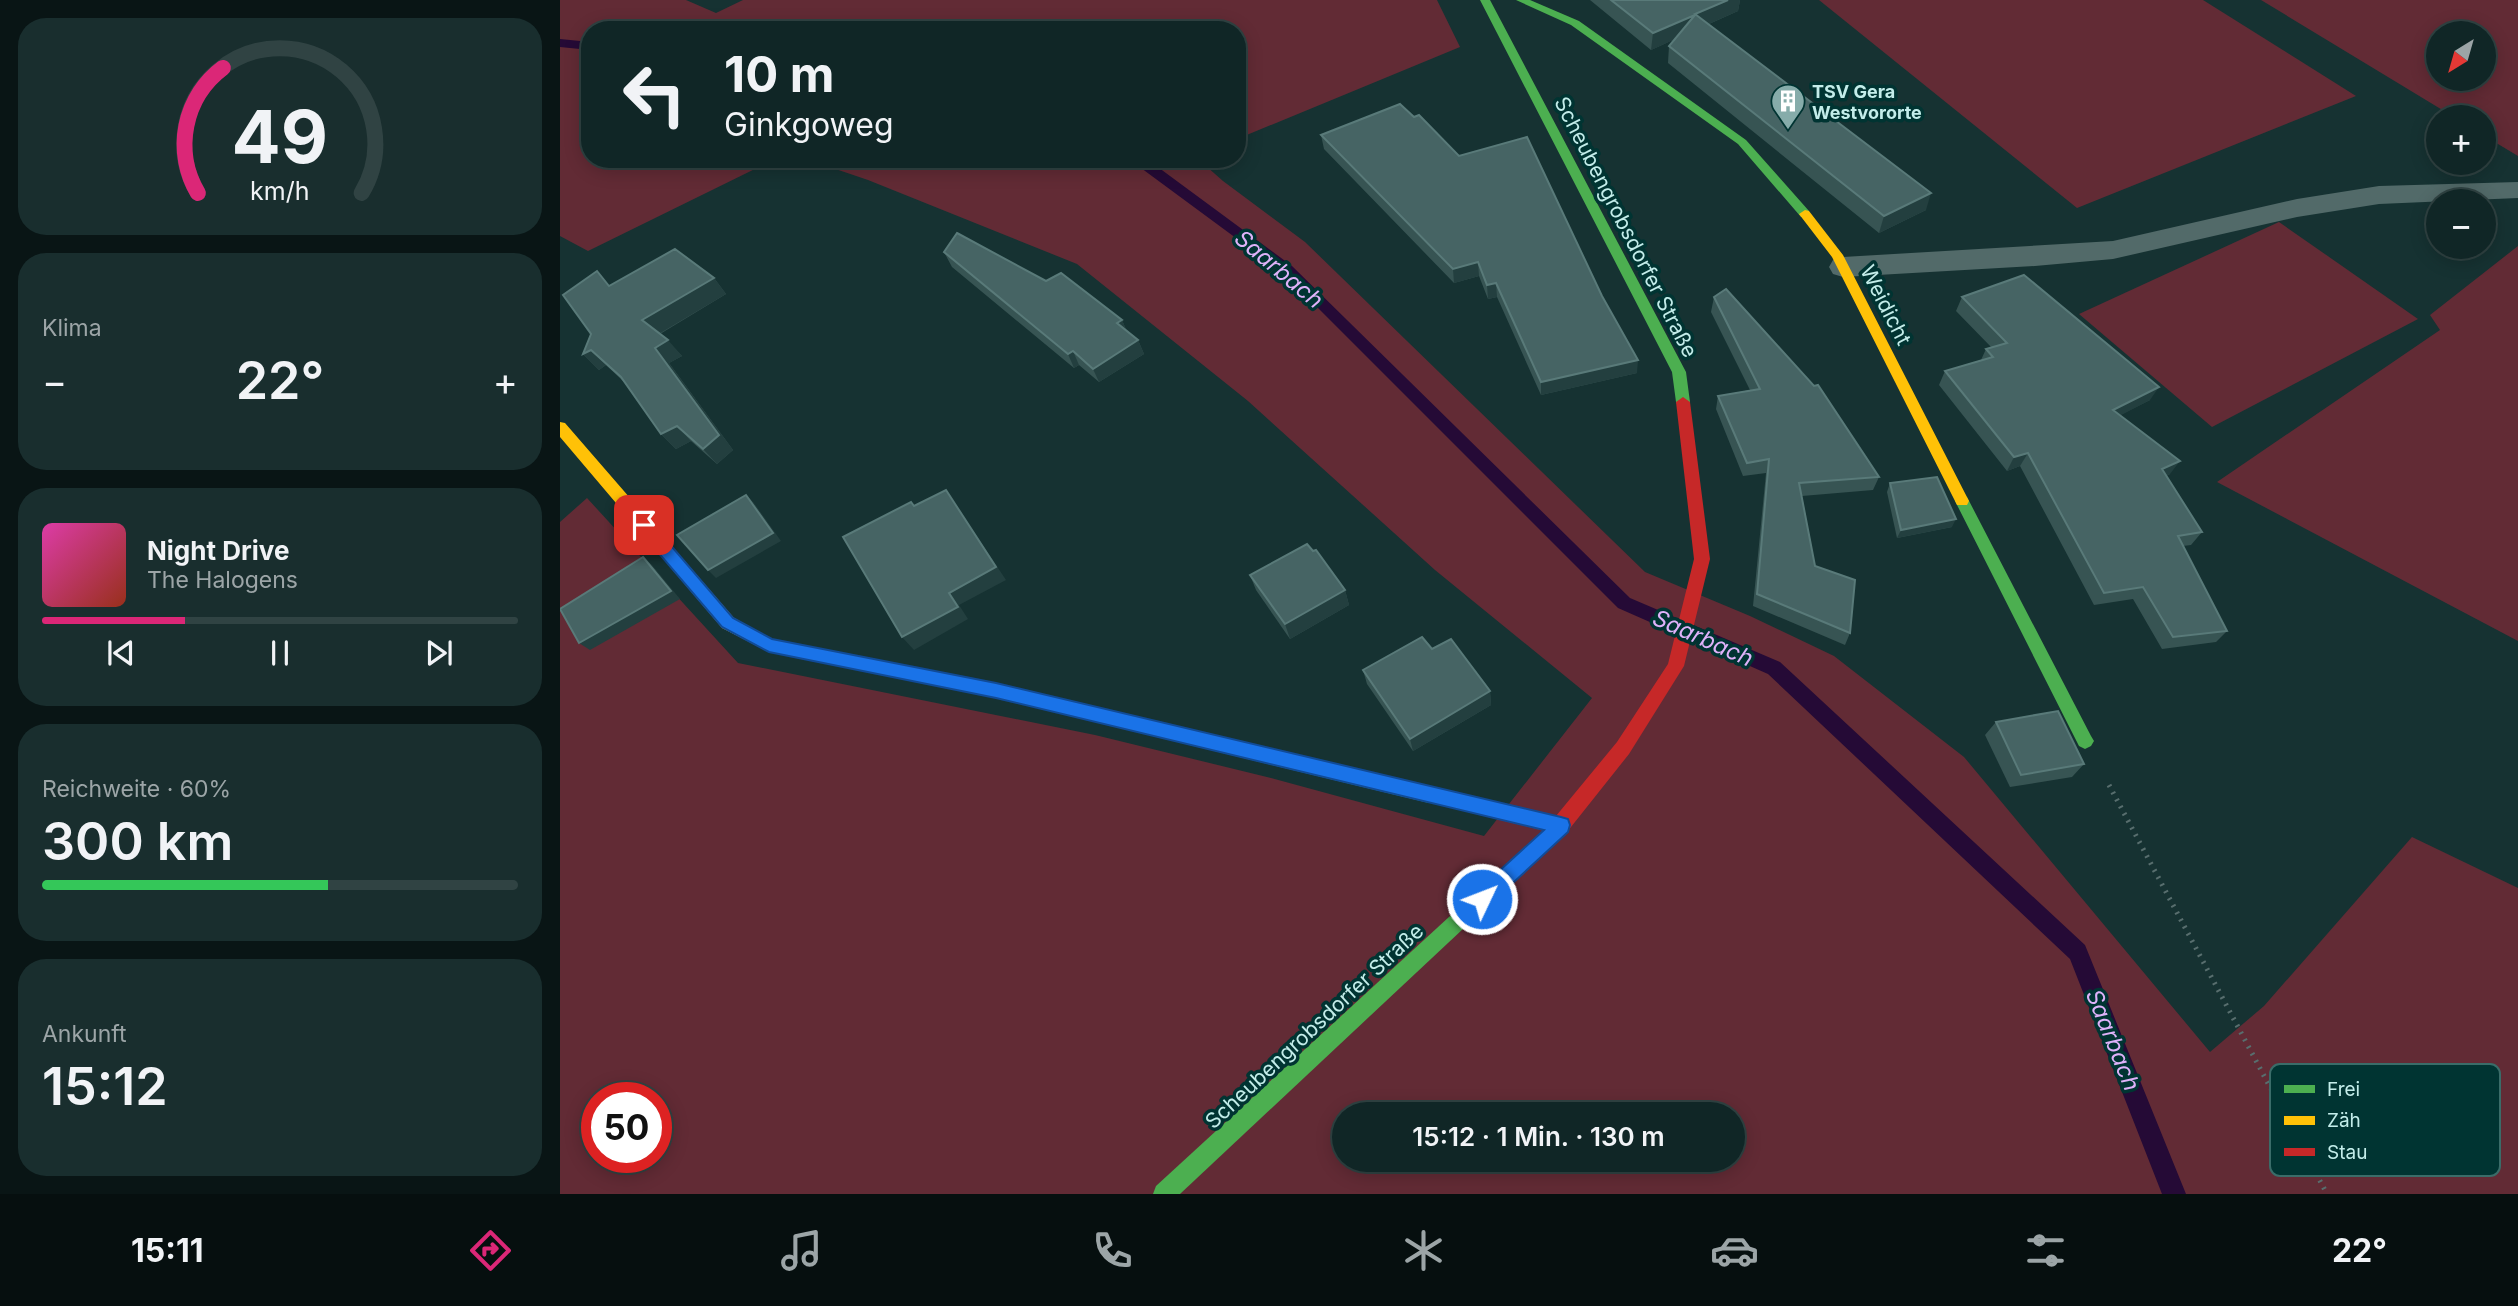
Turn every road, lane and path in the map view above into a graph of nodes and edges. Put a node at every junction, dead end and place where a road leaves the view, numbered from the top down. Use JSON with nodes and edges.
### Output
{"nodes":[{"id":1,"x":1485,"y":0,"type":"edge"},
{"id":2,"x":1521,"y":0,"type":"edge"},
{"id":3,"x":2518,"y":190,"type":"edge"},
{"id":4,"x":1843,"y":267,"type":"junction"},
{"id":5,"x":560,"y":427,"type":"edge"},
{"id":6,"x":2085,"y":741,"type":"joint"},
{"id":7,"x":1561,"y":825,"type":"junction"},
{"id":8,"x":2270,"y":1087,"type":"edge"},
{"id":9,"x":2317,"y":1176,"type":"edge"},
{"id":10,"x":1164,"y":1194,"type":"edge"},
{"id":11,"x":2327,"y":1194,"type":"edge"}],
"edges":[{"from":1,"to":7,"type":"street","name":"Scheubengrobsdorfer Straße"},
{"from":2,"to":4,"type":"street","name":"Weidicht"},
{"from":3,"to":4,"type":"lane"},
{"from":4,"to":6,"type":"street","name":"Weidicht"},
{"from":5,"to":7,"type":"street"},
{"from":6,"to":8,"type":"path"},
{"from":7,"to":10,"type":"street","name":"Scheubengrobsdorfer Straße"},
{"from":9,"to":11,"type":"path"}]}
